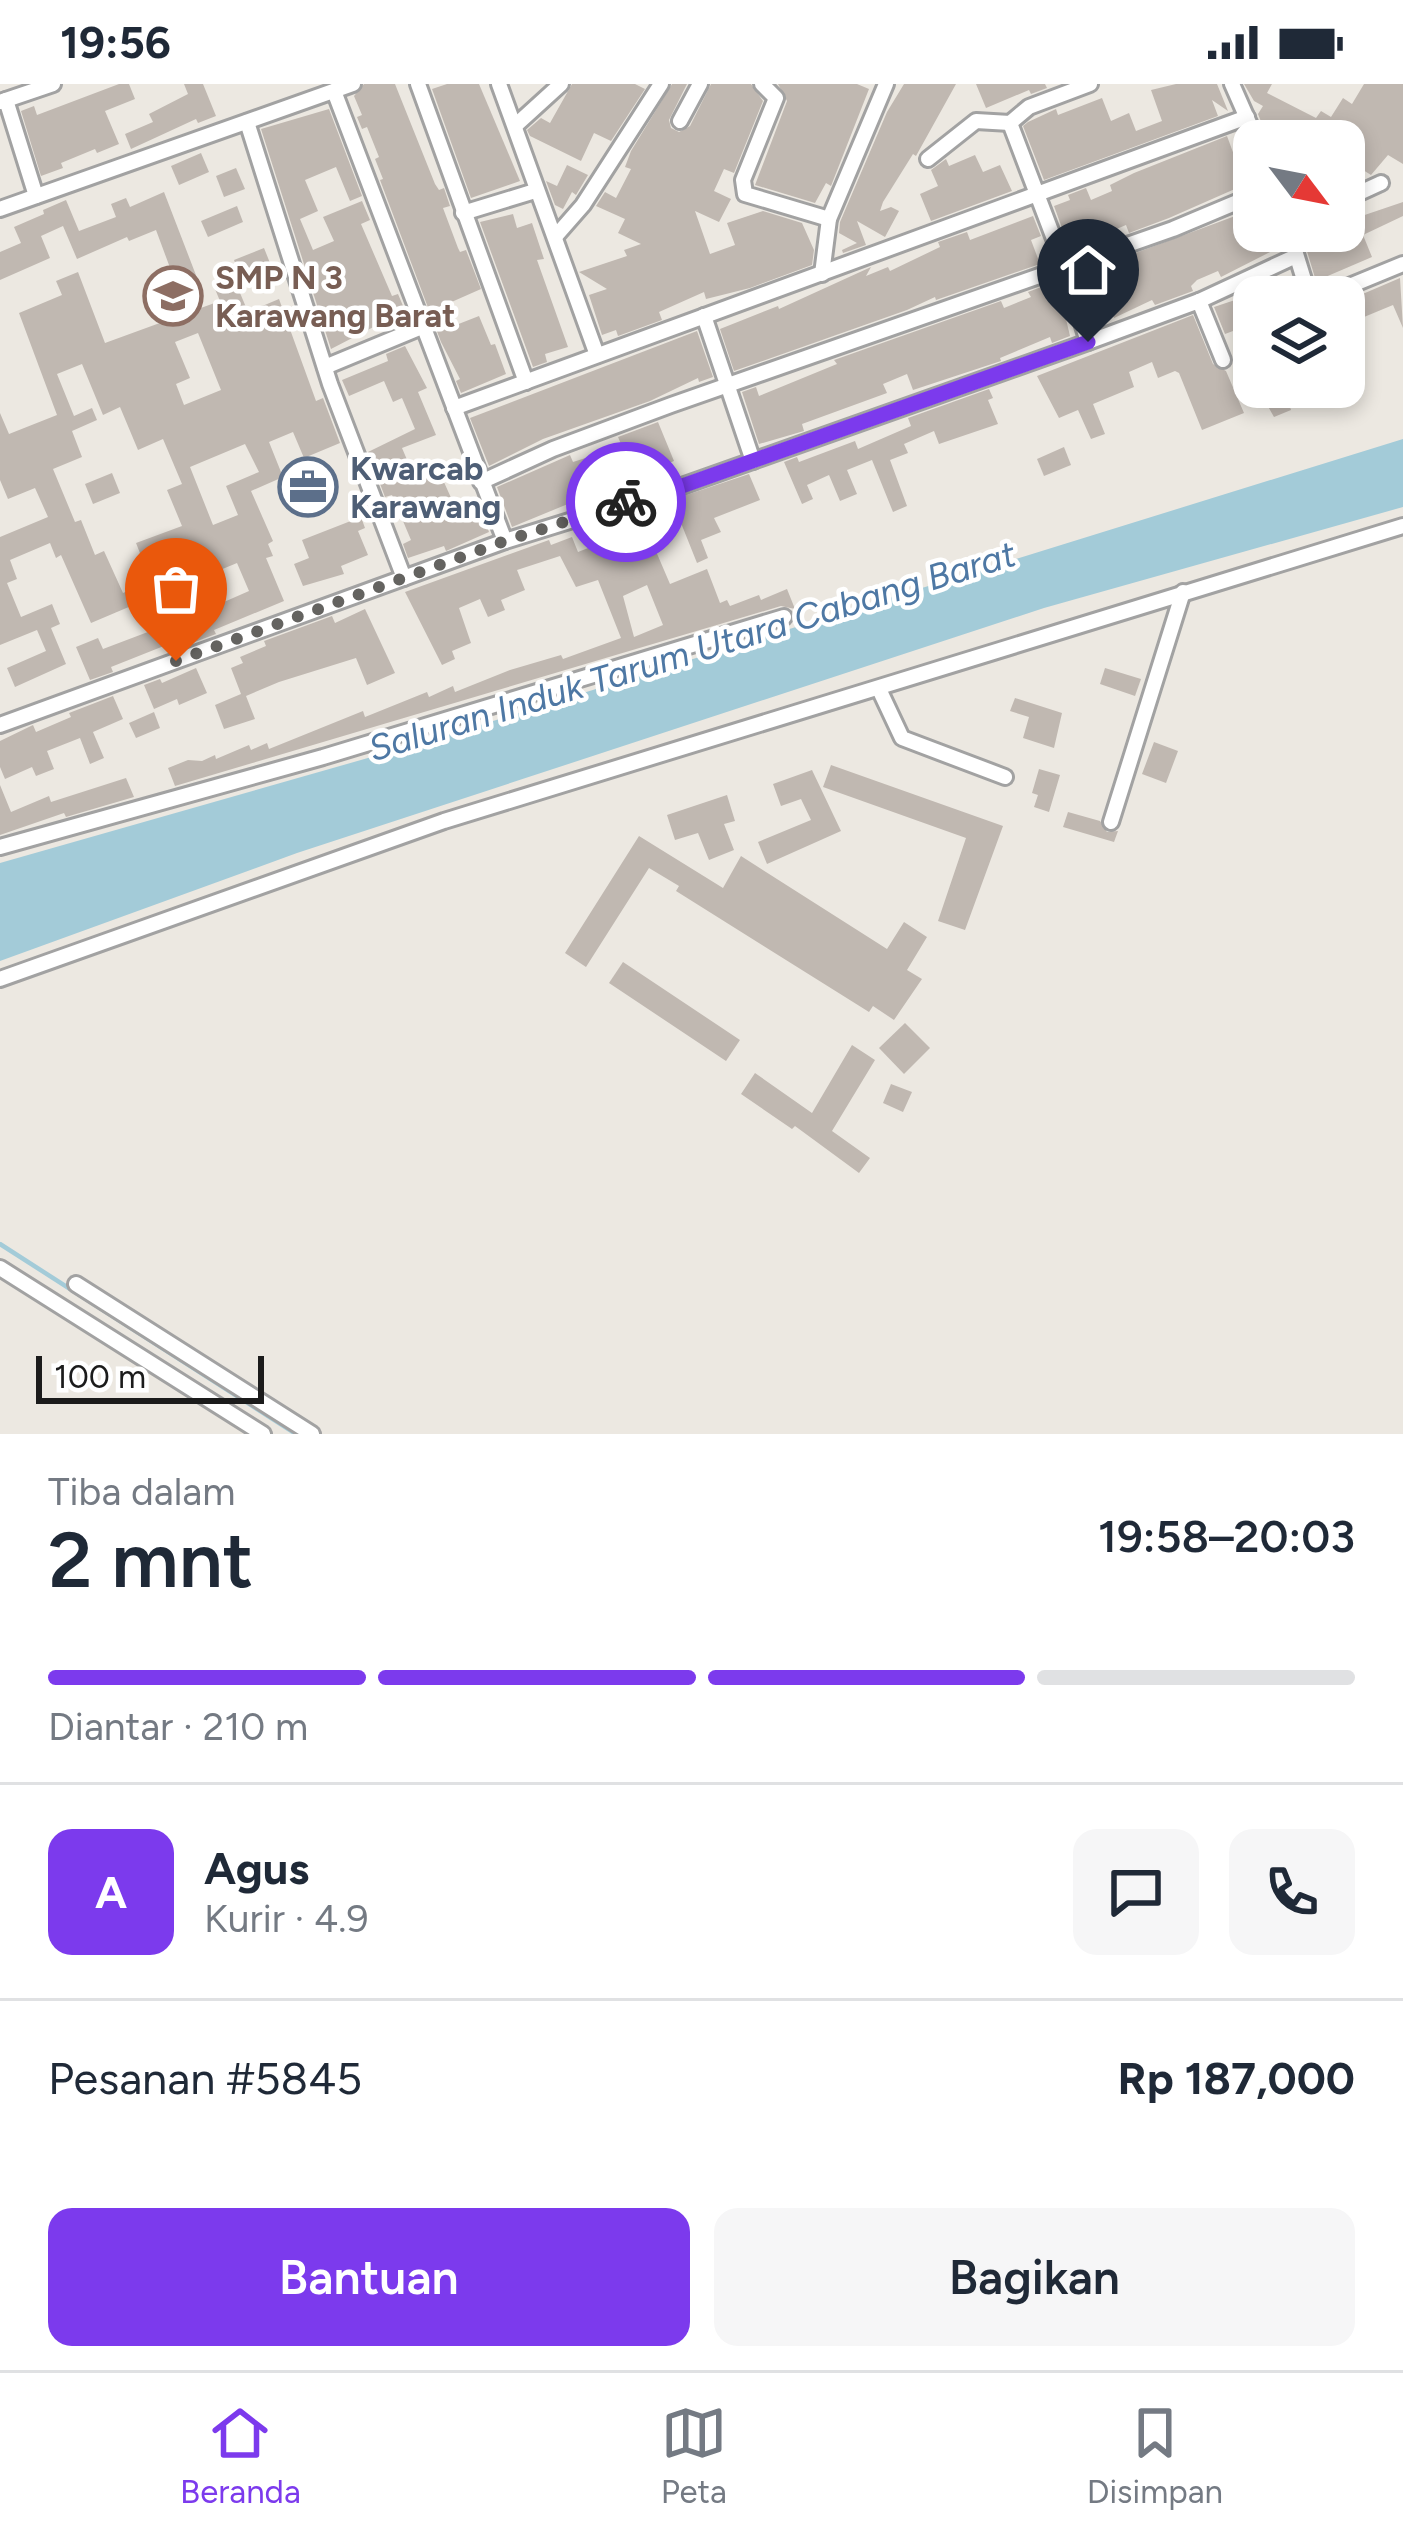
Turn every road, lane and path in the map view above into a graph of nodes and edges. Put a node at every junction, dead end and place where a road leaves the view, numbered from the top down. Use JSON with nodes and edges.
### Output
{"nodes":[{"id":1,"x":53,"y":84,"type":"edge"},
{"id":2,"x":353,"y":84,"type":"edge"},
{"id":3,"x":418,"y":84,"type":"edge"},
{"id":4,"x":499,"y":84,"type":"edge"},
{"id":5,"x":561,"y":84,"type":"edge"},
{"id":6,"x":661,"y":84,"type":"edge"},
{"id":7,"x":700,"y":84,"type":"edge"},
{"id":8,"x":761,"y":84,"type":"edge"},
{"id":9,"x":886,"y":84,"type":"edge"},
{"id":10,"x":1090,"y":84,"type":"edge"},
{"id":11,"x":1232,"y":84,"type":"edge"},
{"id":12,"x":334,"y":92,"type":"junction"},
{"id":13,"x":3,"y":101,"type":"edge"},
{"id":14,"x":1247,"y":117,"type":"junction"},
{"id":15,"x":1248,"y":120,"type":"edge"},
{"id":16,"x":680,"y":121,"type":"dead end"},
{"id":17,"x":248,"y":122,"type":"junction"},
{"id":18,"x":1010,"y":123,"type":"junction"},
{"id":19,"x":516,"y":125,"type":"junction"},
{"id":20,"x":928,"y":159,"type":"dead end"},
{"id":21,"x":1381,"y":183,"type":"dead end"},
{"id":22,"x":1365,"y":190,"type":"edge"},
{"id":23,"x":535,"y":191,"type":"junction"},
{"id":24,"x":36,"y":196,"type":"junction"},
{"id":25,"x":1038,"y":196,"type":"junction"},
{"id":26,"x":1233,"y":203,"type":"edge"},
{"id":27,"x":0,"y":209,"type":"edge"},
{"id":28,"x":463,"y":213,"type":"junction"},
{"id":29,"x":829,"y":219,"type":"junction"},
{"id":30,"x":555,"y":236,"type":"junction"},
{"id":31,"x":1295,"y":252,"type":"edge"},
{"id":32,"x":1296,"y":256,"type":"junction"},
{"id":33,"x":1403,"y":263,"type":"edge"},
{"id":34,"x":1064,"y":265,"type":"junction"},
{"id":35,"x":822,"y":274,"type":"junction"},
{"id":36,"x":1303,"y":276,"type":"edge"},
{"id":37,"x":1365,"y":280,"type":"edge"},
{"id":38,"x":1199,"y":301,"type":"junction"},
{"id":39,"x":704,"y":316,"type":"junction"},
{"id":40,"x":424,"y":326,"type":"junction"},
{"id":41,"x":1088,"y":342,"type":"junction"},
{"id":42,"x":597,"y":355,"type":"junction"},
{"id":43,"x":1223,"y":360,"type":"dead end"},
{"id":44,"x":325,"y":367,"type":"junction"},
{"id":45,"x":526,"y":382,"type":"junction"},
{"id":46,"x":728,"y":386,"type":"junction"},
{"id":47,"x":454,"y":408,"type":"junction"},
{"id":48,"x":753,"y":461,"type":"junction"},
{"id":49,"x":481,"y":482,"type":"junction"},
{"id":50,"x":1403,"y":526,"type":"edge"},
{"id":51,"x":505,"y":541,"type":"junction"},
{"id":52,"x":404,"y":578,"type":"junction"},
{"id":53,"x":1183,"y":592,"type":"junction"},
{"id":54,"x":784,"y":617,"type":"dead end"},
{"id":55,"x":879,"y":689,"type":"junction"},
{"id":56,"x":0,"y":725,"type":"edge"},
{"id":57,"x":1005,"y":777,"type":"dead end"},
{"id":58,"x":1111,"y":822,"type":"dead end"},
{"id":59,"x":0,"y":847,"type":"edge"},
{"id":60,"x":0,"y":979,"type":"edge"},
{"id":61,"x":0,"y":1268,"type":"edge"},
{"id":62,"x":76,"y":1285,"type":"dead end"},
{"id":63,"x":263,"y":1434,"type":"edge"},
{"id":64,"x":312,"y":1434,"type":"edge"}],
"edges":[{"from":1,"to":13,"type":"street"},
{"from":2,"to":12,"type":"street"},
{"from":3,"to":28,"type":"street"},
{"from":4,"to":19,"type":"street"},
{"from":5,"to":19,"type":"street"},
{"from":6,"to":30,"type":"street"},
{"from":7,"to":16,"type":"street"},
{"from":8,"to":29,"type":"street"},
{"from":9,"to":29,"type":"street"},
{"from":10,"to":18,"type":"street"},
{"from":11,"to":14,"type":"street"},
{"from":12,"to":17,"type":"street"},
{"from":12,"to":40,"type":"street"},
{"from":13,"to":24,"type":"street"},
{"from":14,"to":15,"type":"street"},
{"from":14,"to":25,"type":"street"},
{"from":17,"to":24,"type":"street"},
{"from":17,"to":44,"type":"street"},
{"from":18,"to":20,"type":"street"},
{"from":18,"to":25,"type":"street"},
{"from":19,"to":23,"type":"street"},
{"from":21,"to":22,"type":"street"},
{"from":23,"to":28,"type":"street"},
{"from":23,"to":30,"type":"street"},
{"from":24,"to":27,"type":"street"},
{"from":25,"to":34,"type":"street"},
{"from":25,"to":35,"type":"street"},
{"from":26,"to":34,"type":"street"},
{"from":28,"to":45,"type":"street"},
{"from":29,"to":35,"type":"street"},
{"from":30,"to":42,"type":"street"},
{"from":31,"to":32,"type":"street"},
{"from":32,"to":36,"type":"street"},
{"from":32,"to":38,"type":"street"},
{"from":33,"to":37,"type":"street"},
{"from":34,"to":41,"type":"street"},
{"from":34,"to":46,"type":"street"},
{"from":35,"to":39,"type":"street"},
{"from":38,"to":41,"type":"street"},
{"from":38,"to":43,"type":"street"},
{"from":39,"to":42,"type":"street"},
{"from":39,"to":46,"type":"street"},
{"from":40,"to":44,"type":"street"},
{"from":40,"to":47,"type":"street"},
{"from":41,"to":48,"type":"street"},
{"from":42,"to":45,"type":"street"},
{"from":44,"to":52,"type":"street"},
{"from":45,"to":47,"type":"street"},
{"from":46,"to":48,"type":"street"},
{"from":46,"to":49,"type":"street"},
{"from":47,"to":49,"type":"street"},
{"from":48,"to":51,"type":"street"},
{"from":49,"to":51,"type":"street"},
{"from":50,"to":53,"type":"street"},
{"from":51,"to":52,"type":"street"},
{"from":52,"to":56,"type":"street"},
{"from":53,"to":55,"type":"street"},
{"from":53,"to":58,"type":"street"},
{"from":54,"to":59,"type":"street"},
{"from":55,"to":57,"type":"street"},
{"from":55,"to":60,"type":"street"},
{"from":61,"to":63,"type":"street"},
{"from":62,"to":64,"type":"street"}]}
